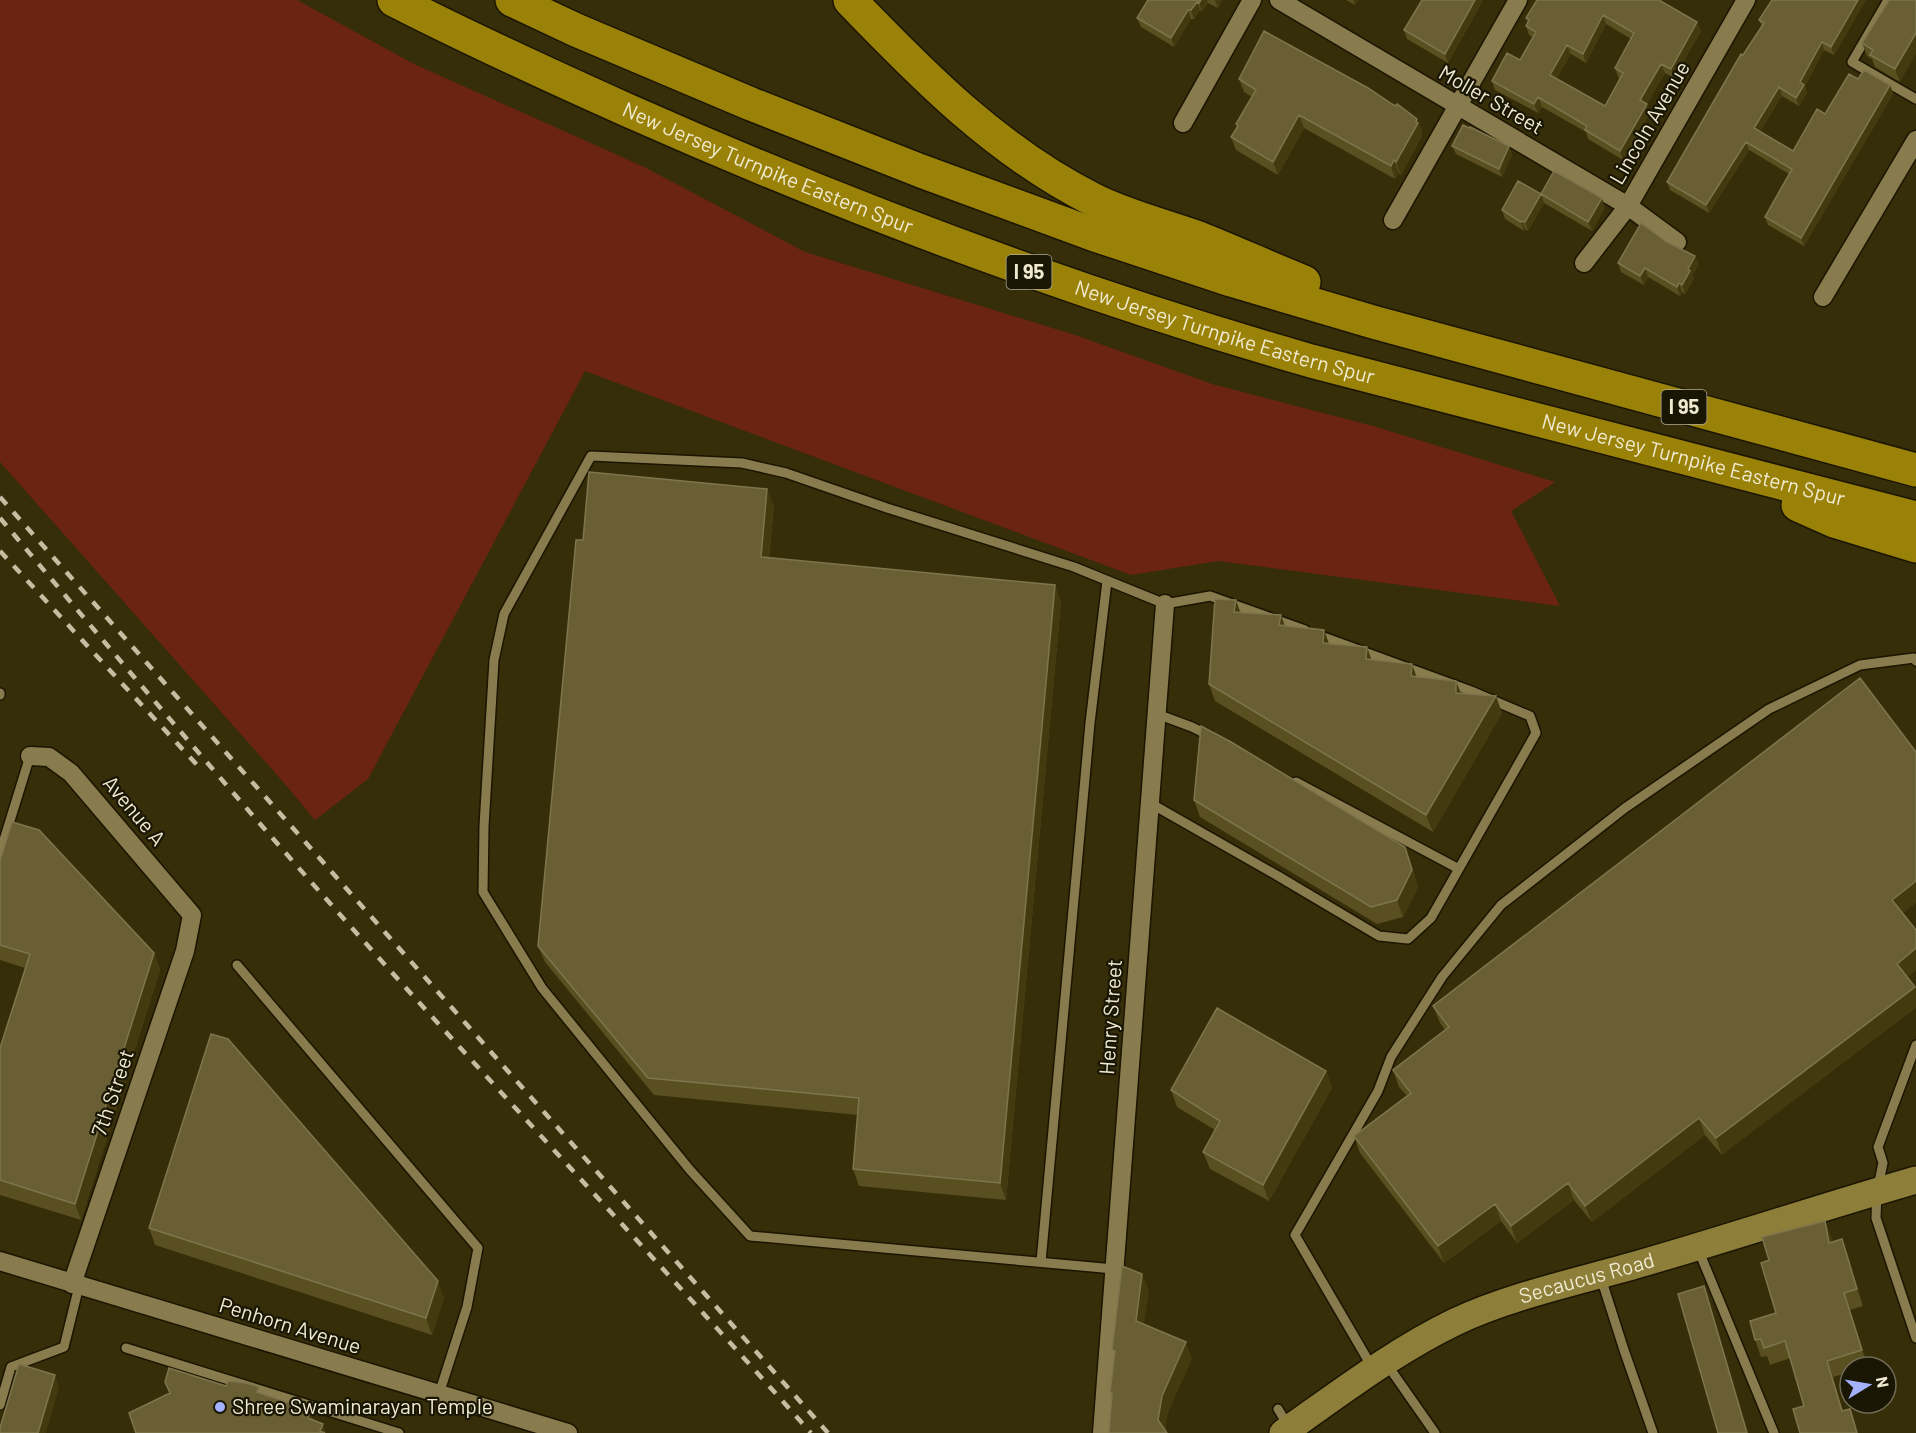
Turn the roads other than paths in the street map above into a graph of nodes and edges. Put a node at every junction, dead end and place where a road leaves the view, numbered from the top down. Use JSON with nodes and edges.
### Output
{"nodes":[{"id":1,"x":394,"y":0,"type":"edge"},
{"id":2,"x":512,"y":0,"type":"edge"},
{"id":3,"x":850,"y":0,"type":"edge"},
{"id":4,"x":1252,"y":0,"type":"edge"},
{"id":5,"x":1279,"y":0,"type":"edge"},
{"id":6,"x":1518,"y":0,"type":"edge"},
{"id":7,"x":1746,"y":0,"type":"edge"},
{"id":8,"x":1887,"y":0,"type":"edge"},
{"id":9,"x":1916,"y":99,"type":"edge"},
{"id":10,"x":1458,"y":107,"type":"junction"},
{"id":11,"x":1183,"y":123,"type":"dead end"},
{"id":12,"x":1916,"y":140,"type":"edge"},
{"id":13,"x":1628,"y":206,"type":"junction"},
{"id":14,"x":1393,"y":220,"type":"dead end"},
{"id":15,"x":1677,"y":242,"type":"dead end"},
{"id":16,"x":1584,"y":264,"type":"dead end"},
{"id":17,"x":1823,"y":297,"type":"dead end"},
{"id":18,"x":1452,"y":344,"type":"junction"},
{"id":19,"x":1694,"y":461,"type":"junction"},
{"id":20,"x":1916,"y":470,"type":"edge"},
{"id":21,"x":1916,"y":518,"type":"edge"},
{"id":22,"x":1916,"y":546,"type":"edge"},
{"id":23,"x":1107,"y":580,"type":"junction"},
{"id":24,"x":1165,"y":604,"type":"junction"},
{"id":25,"x":1916,"y":661,"type":"edge"},
{"id":26,"x":1156,"y":714,"type":"junction"},
{"id":27,"x":1222,"y":742,"type":"edge"},
{"id":28,"x":30,"y":756,"type":"joint"},
{"id":29,"x":1284,"y":776,"type":"edge"},
{"id":30,"x":1150,"y":803,"type":"junction"},
{"id":31,"x":0,"y":853,"type":"edge"},
{"id":32,"x":1459,"y":869,"type":"junction"},
{"id":33,"x":192,"y":915,"type":"joint"},
{"id":34,"x":237,"y":965,"type":"dead end"},
{"id":35,"x":1916,"y":1045,"type":"edge"},
{"id":36,"x":1916,"y":1180,"type":"edge"},
{"id":37,"x":1877,"y":1191,"type":"junction"},
{"id":38,"x":1697,"y":1247,"type":"junction"},
{"id":39,"x":0,"y":1261,"type":"edge"},
{"id":40,"x":1041,"y":1262,"type":"junction"},
{"id":41,"x":1114,"y":1269,"type":"junction"},
{"id":42,"x":1600,"y":1275,"type":"junction"},
{"id":43,"x":75,"y":1285,"type":"junction"},
{"id":44,"x":1916,"y":1338,"type":"edge"},
{"id":45,"x":126,"y":1348,"type":"dead end"},
{"id":46,"x":1379,"y":1365,"type":"junction"},
{"id":47,"x":439,"y":1394,"type":"junction"},
{"id":48,"x":0,"y":1405,"type":"edge"},
{"id":49,"x":1283,"y":1423,"type":"edge"},
{"id":50,"x":399,"y":1433,"type":"edge"},
{"id":51,"x":568,"y":1433,"type":"edge"},
{"id":52,"x":1102,"y":1433,"type":"edge"},
{"id":53,"x":1435,"y":1433,"type":"edge"},
{"id":54,"x":1653,"y":1433,"type":"edge"},
{"id":55,"x":1774,"y":1433,"type":"edge"}],
"edges":[{"from":1,"to":19,"type":"highway","name":"New Jersey Turnpike Eastern Spur","number":"I 95"},
{"from":2,"to":18,"type":"highway","number":"I 95"},
{"from":3,"to":18,"type":"highway"},
{"from":4,"to":11,"type":"street"},
{"from":5,"to":10,"type":"street","name":"Moller Street"},
{"from":6,"to":10,"type":"street"},
{"from":7,"to":13,"type":"street","name":"Lincoln Avenue"},
{"from":8,"to":9,"type":"lane"},
{"from":10,"to":13,"type":"street","name":"Moller Street"},
{"from":10,"to":14,"type":"street"},
{"from":12,"to":17,"type":"street"},
{"from":13,"to":15,"type":"street","name":"Moller Street"},
{"from":13,"to":16,"type":"street","name":"Lincoln Avenue"},
{"from":18,"to":20,"type":"highway","number":"I 95"},
{"from":19,"to":21,"type":"highway","name":"New Jersey Turnpike Eastern Spur","number":"I 95"},
{"from":19,"to":22,"type":"highway"},
{"from":23,"to":24,"type":"lane"},
{"from":23,"to":40,"type":"lane"},
{"from":23,"to":40,"type":"lane"},
{"from":24,"to":26,"type":"street","name":"Henry Street"},
{"from":24,"to":32,"type":"lane"},
{"from":25,"to":46,"type":"lane"},
{"from":26,"to":27,"type":"lane"},
{"from":26,"to":30,"type":"street","name":"Henry Street"},
{"from":28,"to":31,"type":"lane"},
{"from":28,"to":33,"type":"street","name":"Avenue A"},
{"from":29,"to":32,"type":"lane"},
{"from":30,"to":32,"type":"lane"},
{"from":30,"to":41,"type":"street","name":"Henry Street"},
{"from":33,"to":43,"type":"street","name":"7th Street"},
{"from":34,"to":47,"type":"lane"},
{"from":35,"to":37,"type":"lane"},
{"from":36,"to":37,"type":"main road","name":"Secaucus Road"},
{"from":37,"to":38,"type":"main road","name":"Secaucus Road"},
{"from":37,"to":44,"type":"lane"},
{"from":38,"to":42,"type":"main road","name":"Secaucus Road"},
{"from":38,"to":55,"type":"lane"},
{"from":39,"to":43,"type":"street","name":"Penhorn Avenue"},
{"from":40,"to":41,"type":"lane"},
{"from":41,"to":52,"type":"street","name":"Henry Street"},
{"from":42,"to":46,"type":"main road","name":"Secaucus Road"},
{"from":42,"to":54,"type":"lane"},
{"from":43,"to":47,"type":"street","name":"Penhorn Avenue"},
{"from":43,"to":48,"type":"lane"},
{"from":45,"to":50,"type":"lane"},
{"from":46,"to":49,"type":"main road","name":"Secaucus Road"},
{"from":46,"to":53,"type":"lane"},
{"from":47,"to":51,"type":"street","name":"Penhorn Avenue"}]}
